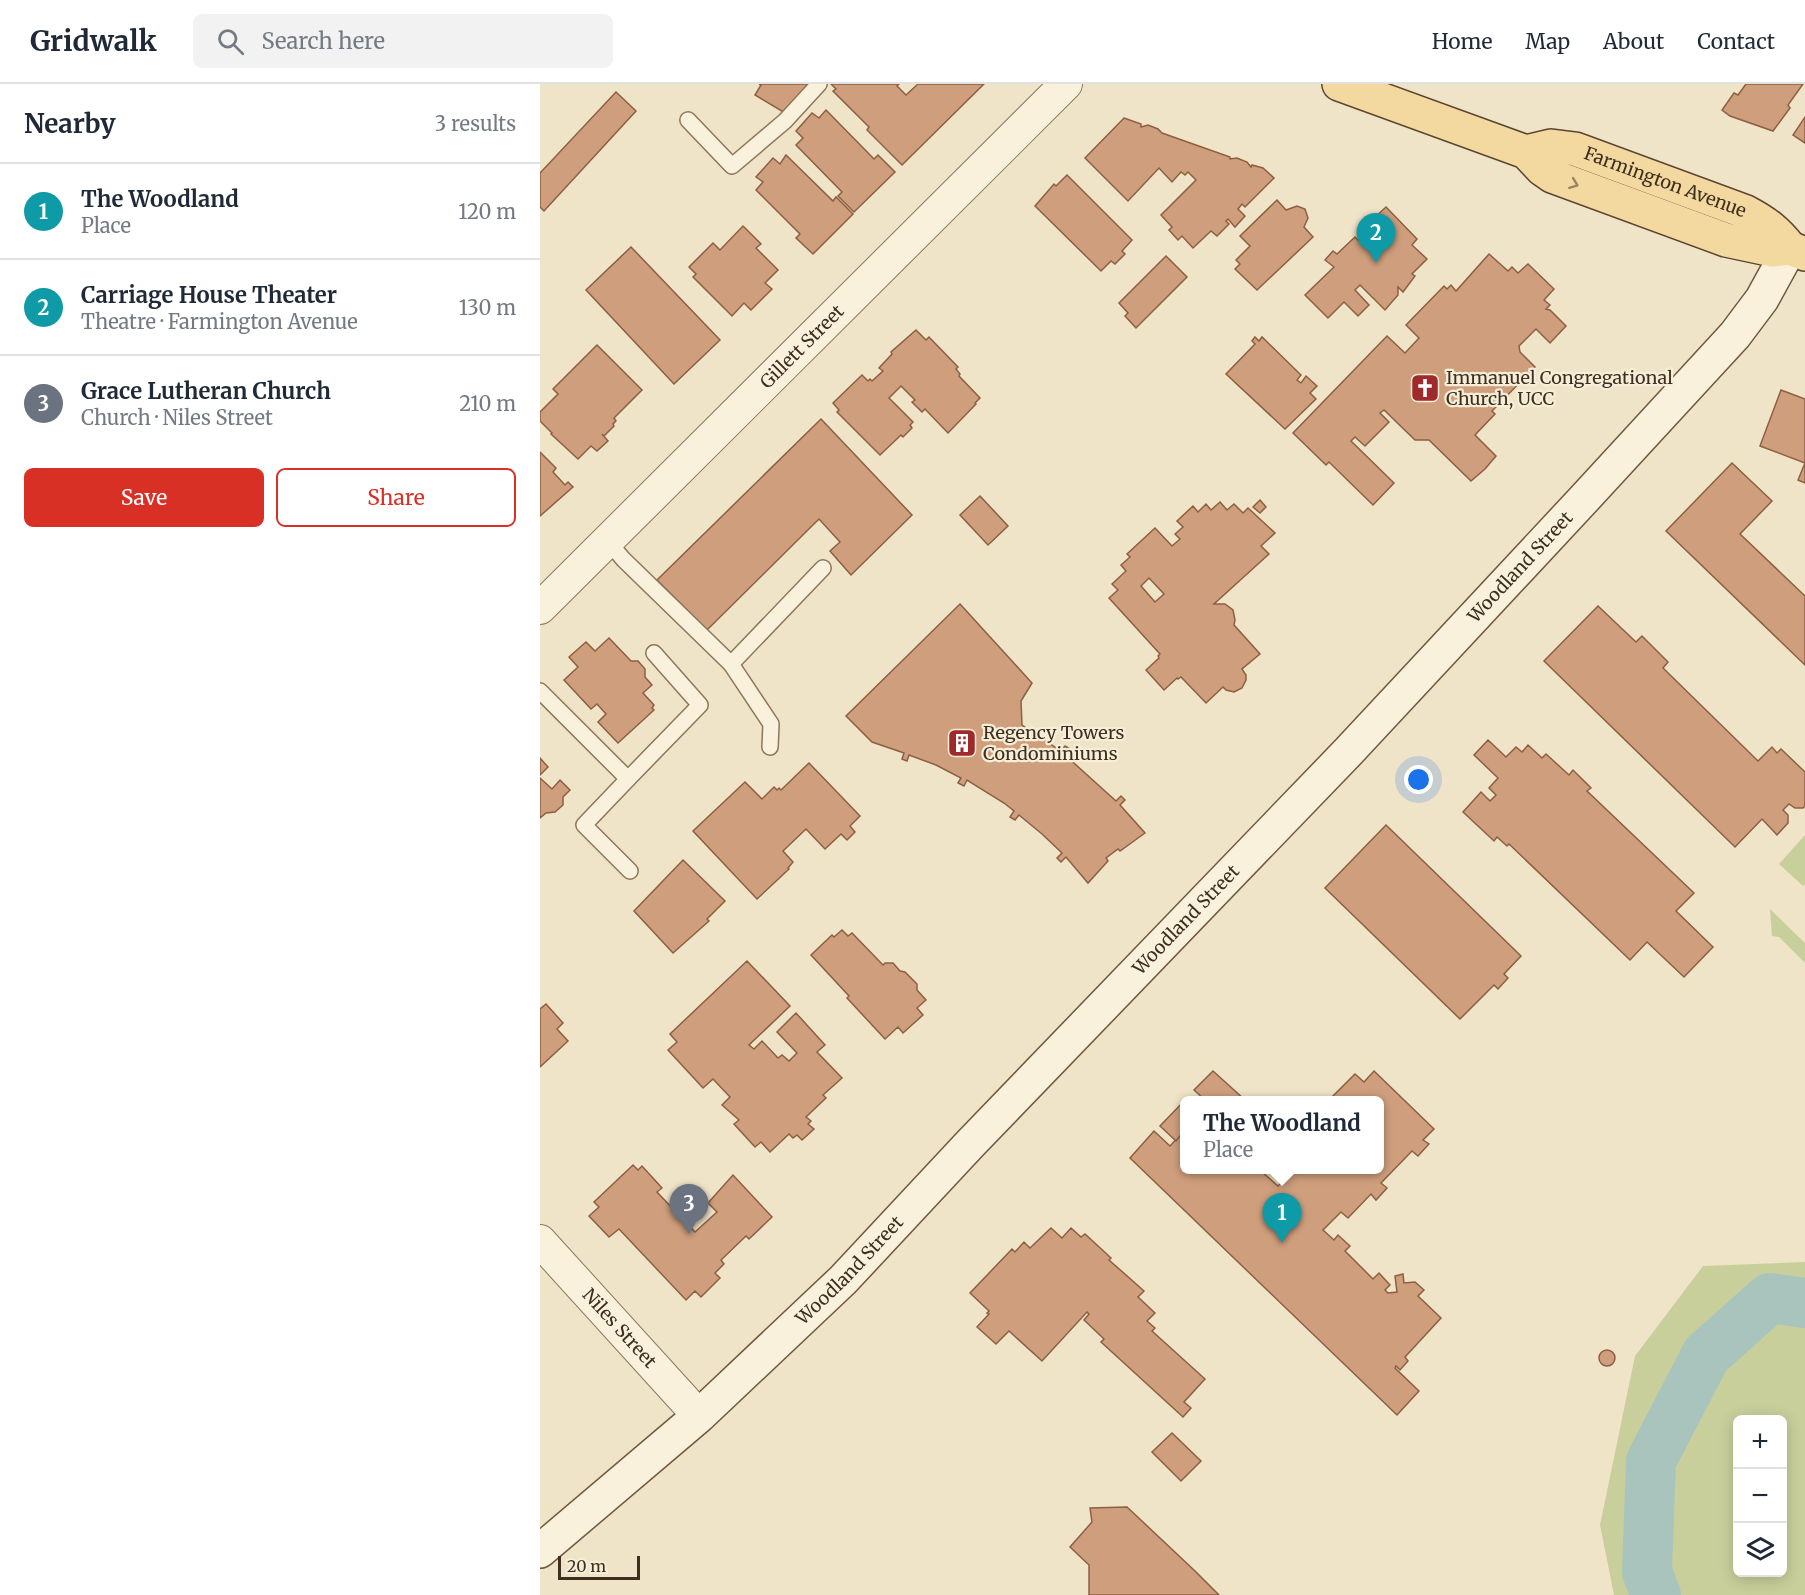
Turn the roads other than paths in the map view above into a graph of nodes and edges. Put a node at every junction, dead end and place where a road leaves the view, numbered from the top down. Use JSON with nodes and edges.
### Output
{"nodes":[{"id":1,"x":819,"y":84,"type":"edge"},
{"id":2,"x":1066,"y":84,"type":"edge"},
{"id":3,"x":1339,"y":84,"type":"edge"},
{"id":4,"x":688,"y":120,"type":"dead end"},
{"id":5,"x":1797,"y":251,"type":"edge"},
{"id":6,"x":608,"y":541,"type":"junction"},
{"id":7,"x":823,"y":568,"type":"dead end"},
{"id":8,"x":540,"y":608,"type":"edge"},
{"id":9,"x":654,"y":653,"type":"dead end"},
{"id":10,"x":731,"y":664,"type":"junction"},
{"id":11,"x":540,"y":691,"type":"edge"},
{"id":12,"x":770,"y":747,"type":"dead end"},
{"id":13,"x":628,"y":779,"type":"junction"},
{"id":14,"x":630,"y":871,"type":"dead end"},
{"id":15,"x":540,"y":1241,"type":"edge"},
{"id":16,"x":699,"y":1416,"type":"junction"},
{"id":17,"x":540,"y":1551,"type":"edge"}],
"edges":[{"from":1,"to":4,"type":"lane"},
{"from":2,"to":6,"type":"street","name":"Gillett Street"},
{"from":3,"to":5,"type":"main road","name":"Farmington Avenue"},
{"from":5,"to":16,"type":"main road","name":"Woodland Street"},
{"from":6,"to":8,"type":"street","name":"Gillett Street"},
{"from":6,"to":10,"type":"lane"},
{"from":7,"to":10,"type":"lane"},
{"from":9,"to":13,"type":"lane"},
{"from":10,"to":12,"type":"lane"},
{"from":11,"to":13,"type":"lane"},
{"from":13,"to":14,"type":"lane"},
{"from":15,"to":16,"type":"street","name":"Niles Street"},
{"from":16,"to":17,"type":"main road","name":"Woodland Street"}]}
